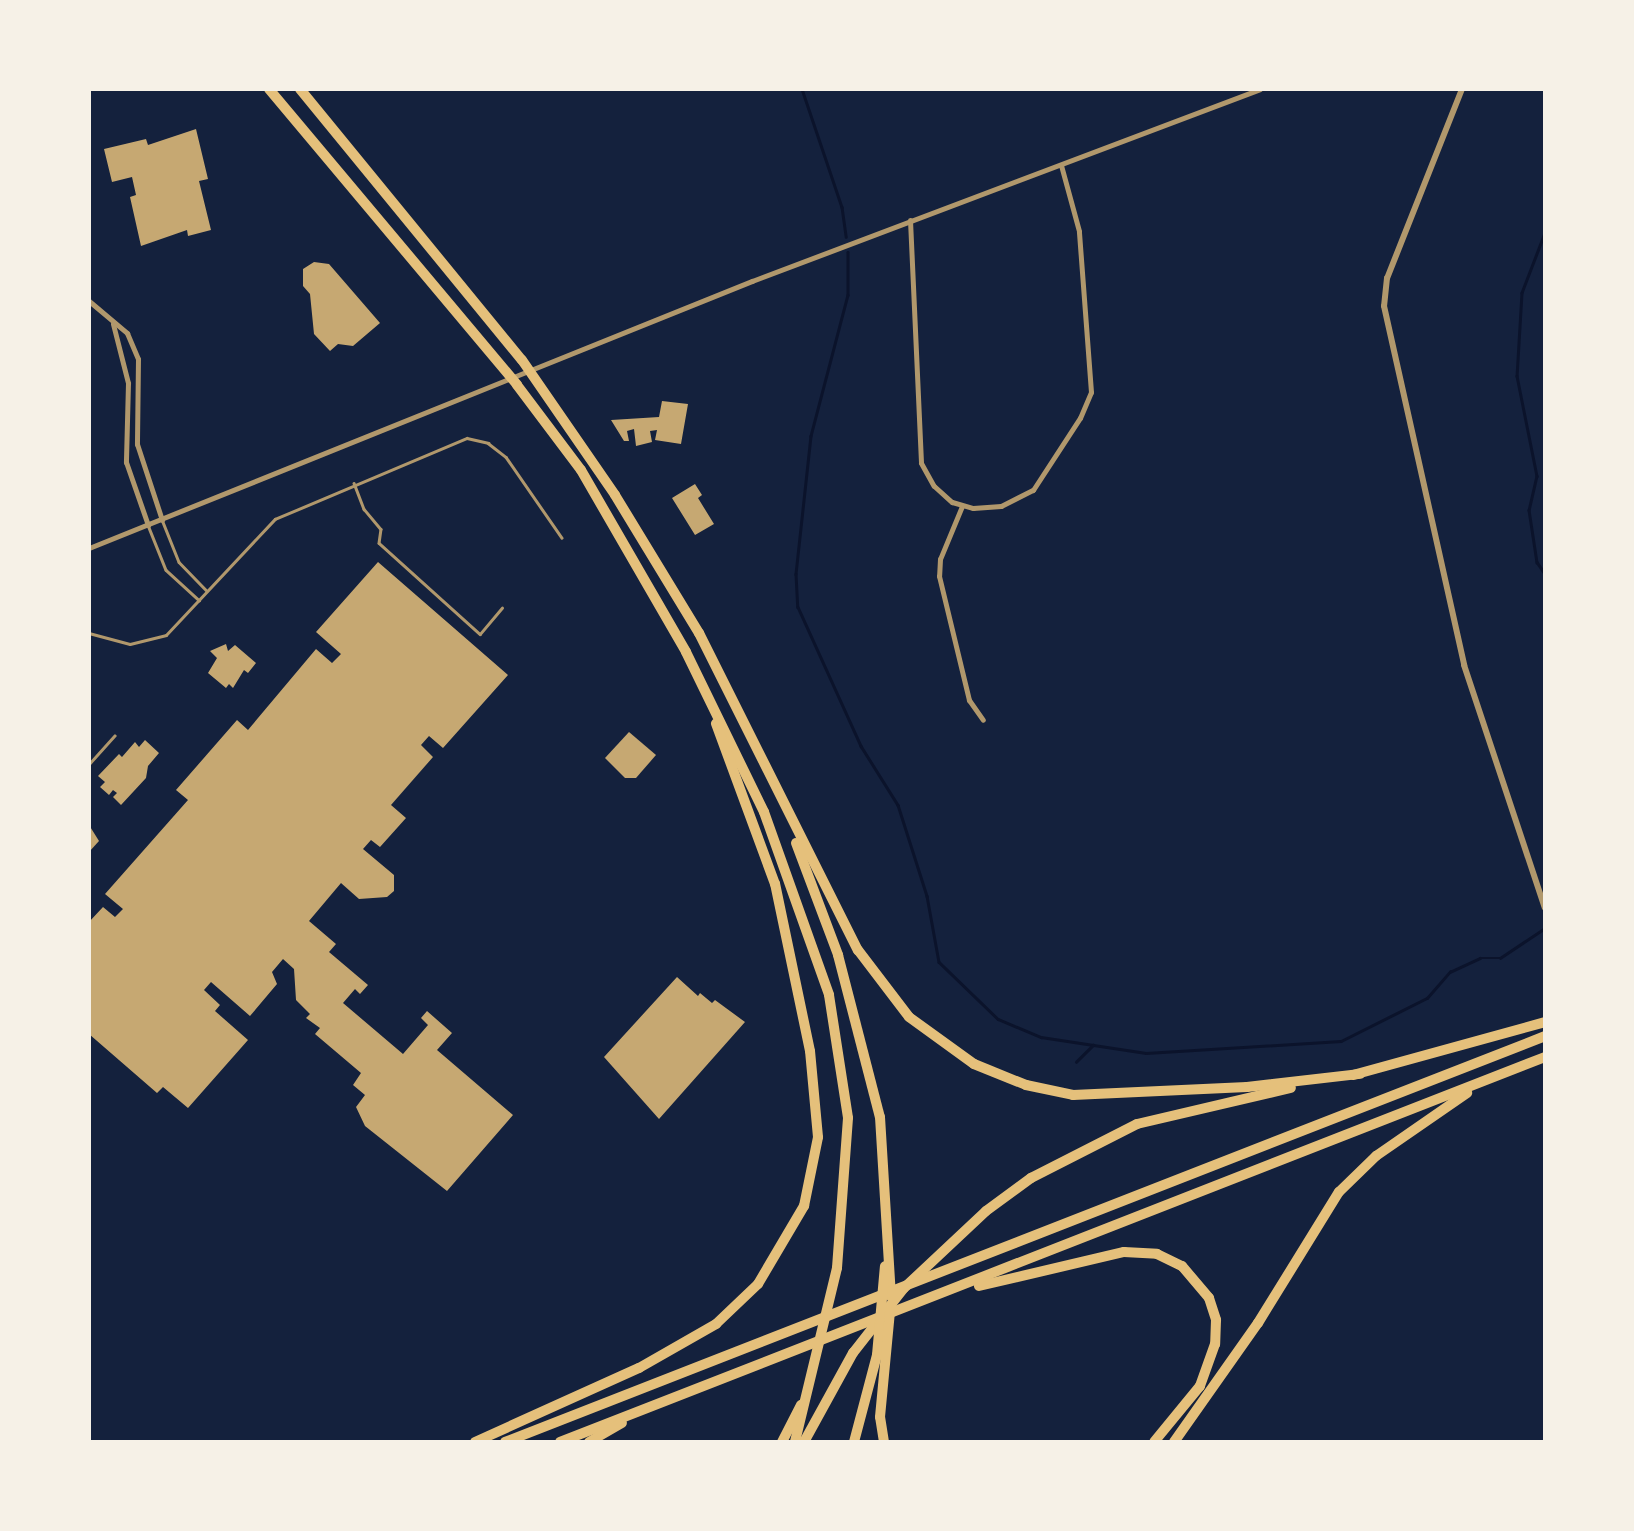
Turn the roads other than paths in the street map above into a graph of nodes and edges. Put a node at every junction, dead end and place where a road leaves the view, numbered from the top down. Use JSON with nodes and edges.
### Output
{"nodes":[{"id":1,"x":269,"y":89,"type":"edge"},
{"id":2,"x":300,"y":89,"type":"edge"},
{"id":3,"x":1260,"y":89,"type":"edge"},
{"id":4,"x":1462,"y":89,"type":"edge"},
{"id":5,"x":1061,"y":165,"type":"junction"},
{"id":6,"x":910,"y":220,"type":"junction"},
{"id":7,"x":89,"y":301,"type":"edge"},
{"id":8,"x":113,"y":324,"type":"junction"},
{"id":9,"x":354,"y":483,"type":"junction"},
{"id":10,"x":962,"y":506,"type":"junction"},
{"id":11,"x":162,"y":520,"type":"junction"},
{"id":12,"x":148,"y":525,"type":"junction"},
{"id":13,"x":562,"y":538,"type":"dead end"},
{"id":14,"x":89,"y":548,"type":"edge"},
{"id":15,"x":207,"y":591,"type":"junction"},
{"id":16,"x":199,"y":600,"type":"junction"},
{"id":17,"x":502,"y":608,"type":"dead end"},
{"id":18,"x":89,"y":633,"type":"edge"},
{"id":19,"x":686,"y":652,"type":"junction"},
{"id":20,"x":983,"y":720,"type":"dead end"},
{"id":21,"x":114,"y":736,"type":"dead end"},
{"id":22,"x":89,"y":764,"type":"edge"},
{"id":23,"x":781,"y":803,"type":"junction"},
{"id":24,"x":1545,"y":908,"type":"edge"},
{"id":25,"x":1545,"y":1022,"type":"edge"},
{"id":26,"x":1545,"y":1036,"type":"edge"},
{"id":27,"x":1545,"y":1057,"type":"edge"},
{"id":28,"x":1360,"y":1073,"type":"junction"},
{"id":29,"x":1481,"y":1083,"type":"junction"},
{"id":30,"x":887,"y":1227,"type":"junction"},
{"id":31,"x":942,"y":1295,"type":"junction"},
{"id":32,"x":812,"y":1383,"type":"junction"},
{"id":33,"x":650,"y":1407,"type":"junction"},
{"id":34,"x":475,"y":1442,"type":"edge"},
{"id":35,"x":505,"y":1442,"type":"edge"},
{"id":36,"x":560,"y":1442,"type":"edge"},
{"id":37,"x":589,"y":1442,"type":"edge"},
{"id":38,"x":782,"y":1442,"type":"edge"},
{"id":39,"x":795,"y":1442,"type":"edge"},
{"id":40,"x":804,"y":1442,"type":"edge"},
{"id":41,"x":854,"y":1442,"type":"edge"},
{"id":42,"x":884,"y":1442,"type":"edge"},
{"id":43,"x":1154,"y":1442,"type":"edge"},
{"id":44,"x":1174,"y":1442,"type":"edge"}],
"edges":[{"from":1,"to":19,"type":"highway"},
{"from":2,"to":23,"type":"highway"},
{"from":3,"to":5,"type":"street"},
{"from":4,"to":24,"type":"street"},
{"from":5,"to":6,"type":"street"},
{"from":5,"to":10,"type":"street"},
{"from":6,"to":10,"type":"street"},
{"from":6,"to":11,"type":"street"},
{"from":7,"to":8,"type":"street"},
{"from":8,"to":11,"type":"street"},
{"from":8,"to":12,"type":"street"},
{"from":9,"to":13,"type":"lane"},
{"from":9,"to":15,"type":"lane"},
{"from":9,"to":17,"type":"lane"},
{"from":10,"to":20,"type":"street"},
{"from":11,"to":12,"type":"street"},
{"from":11,"to":15,"type":"lane"},
{"from":12,"to":14,"type":"street"},
{"from":12,"to":16,"type":"lane"},
{"from":15,"to":16,"type":"lane"},
{"from":16,"to":18,"type":"lane"},
{"from":19,"to":32,"type":"highway"},
{"from":19,"to":34,"type":"highway"},
{"from":21,"to":22,"type":"lane"},
{"from":23,"to":28,"type":"highway"},
{"from":23,"to":30,"type":"highway"},
{"from":25,"to":28,"type":"highway"},
{"from":26,"to":35,"type":"highway"},
{"from":27,"to":29,"type":"highway"},
{"from":28,"to":40,"type":"highway"},
{"from":29,"to":31,"type":"highway"},
{"from":29,"to":44,"type":"highway"},
{"from":30,"to":41,"type":"highway"},
{"from":30,"to":42,"type":"highway"},
{"from":31,"to":33,"type":"highway"},
{"from":31,"to":43,"type":"highway"},
{"from":32,"to":38,"type":"highway"},
{"from":32,"to":39,"type":"highway"},
{"from":33,"to":36,"type":"highway"},
{"from":33,"to":37,"type":"highway"}]}
